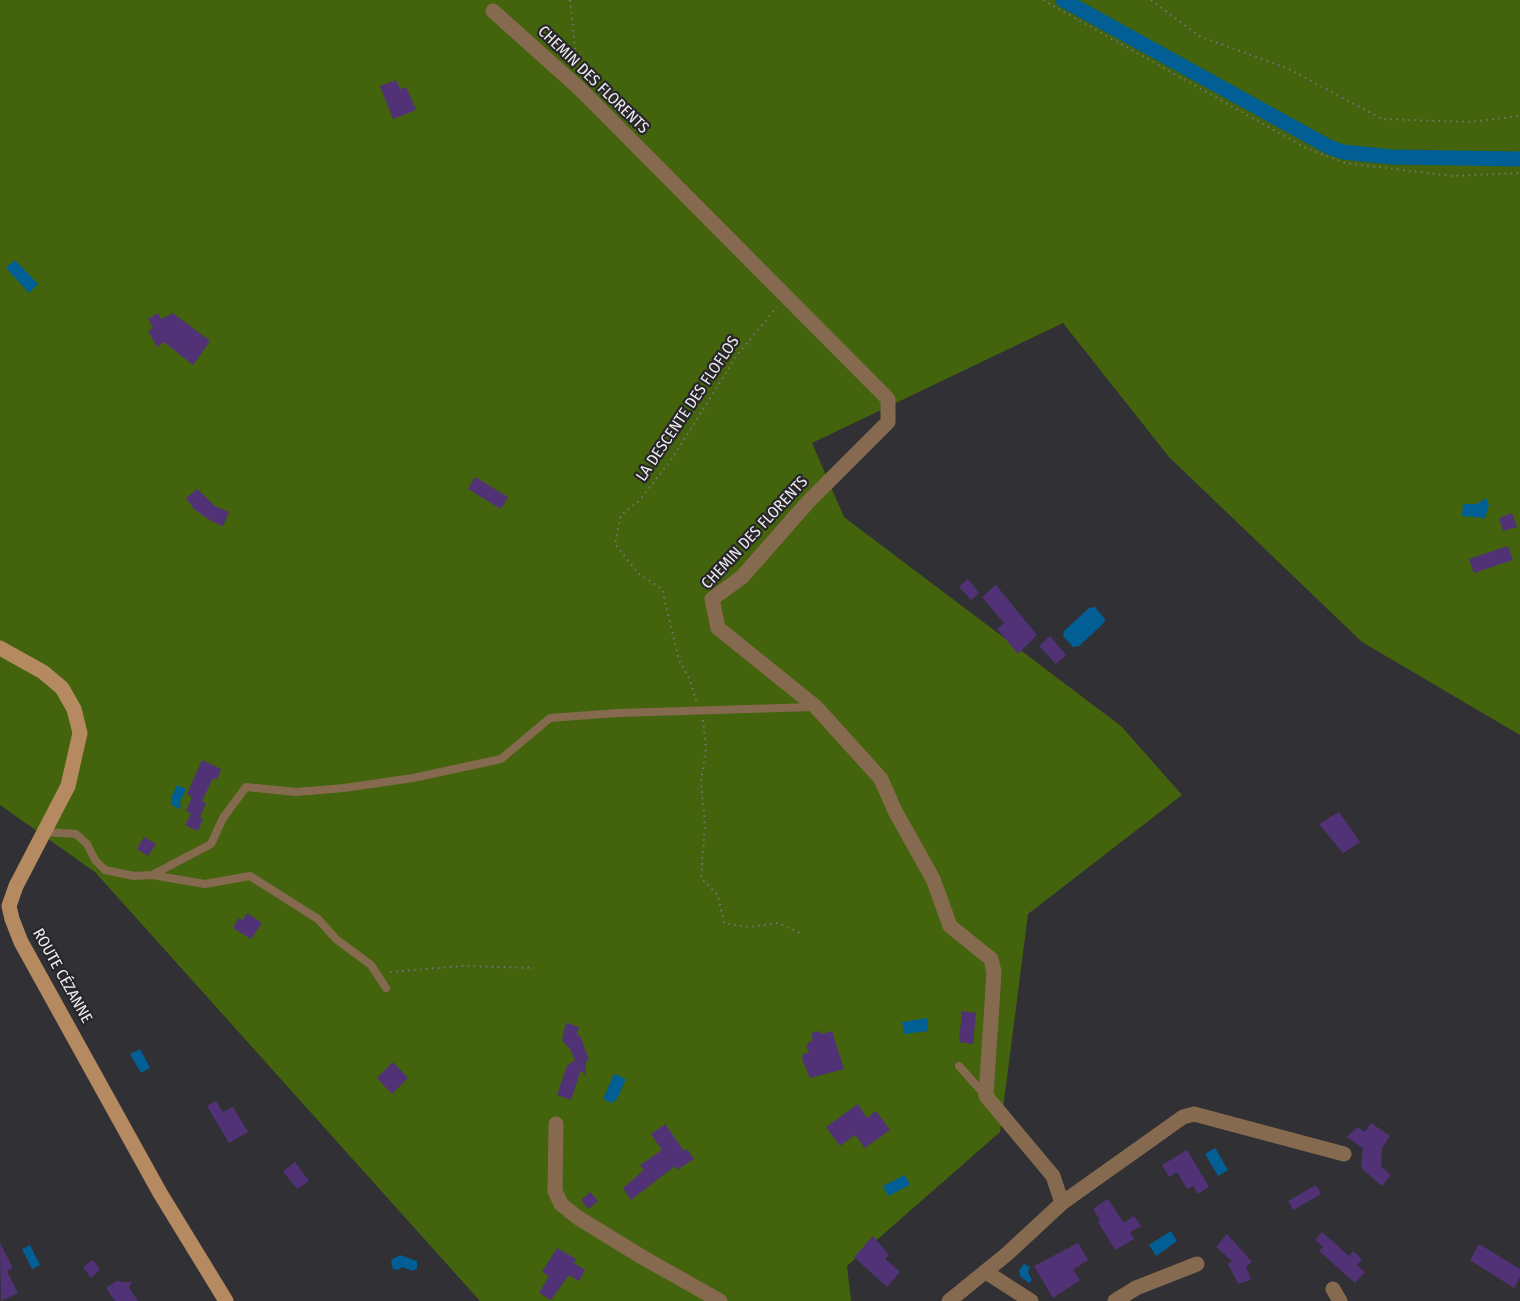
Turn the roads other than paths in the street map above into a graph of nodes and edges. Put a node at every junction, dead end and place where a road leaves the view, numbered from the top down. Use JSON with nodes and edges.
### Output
{"nodes":[{"id":1,"x":493,"y":11,"type":"dead end"},
{"id":2,"x":0,"y":648,"type":"edge"},
{"id":3,"x":816,"y":707,"type":"junction"},
{"id":4,"x":45,"y":832,"type":"junction"},
{"id":5,"x":152,"y":875,"type":"junction"},
{"id":6,"x":386,"y":988,"type":"dead end"},
{"id":7,"x":959,"y":1066,"type":"dead end"},
{"id":8,"x":986,"y":1096,"type":"junction"},
{"id":9,"x":556,"y":1124,"type":"dead end"},
{"id":10,"x":1344,"y":1154,"type":"dead end"},
{"id":11,"x":1062,"y":1203,"type":"junction"},
{"id":12,"x":1197,"y":1264,"type":"dead end"},
{"id":13,"x":986,"y":1272,"type":"junction"},
{"id":14,"x":226,"y":1301,"type":"edge"},
{"id":15,"x":720,"y":1301,"type":"edge"},
{"id":16,"x":949,"y":1301,"type":"edge"},
{"id":17,"x":1031,"y":1301,"type":"edge"},
{"id":18,"x":1115,"y":1301,"type":"edge"}],
"edges":[{"from":1,"to":3,"type":"street","name":"CHEMIN DES FLORENTS"},
{"from":2,"to":4,"type":"street","name":"ROUTE CÉZANNE"},
{"from":3,"to":5,"type":"lane"},
{"from":3,"to":8,"type":"street","name":"CHEMIN DES FLORENTS"},
{"from":4,"to":5,"type":"lane"},
{"from":4,"to":14,"type":"street","name":"ROUTE CÉZANNE"},
{"from":5,"to":6,"type":"lane"},
{"from":7,"to":8,"type":"lane"},
{"from":8,"to":11,"type":"street"},
{"from":9,"to":15,"type":"street"},
{"from":10,"to":11,"type":"street"},
{"from":11,"to":13,"type":"street"},
{"from":12,"to":18,"type":"street"},
{"from":13,"to":16,"type":"street"},
{"from":13,"to":17,"type":"street"}]}
